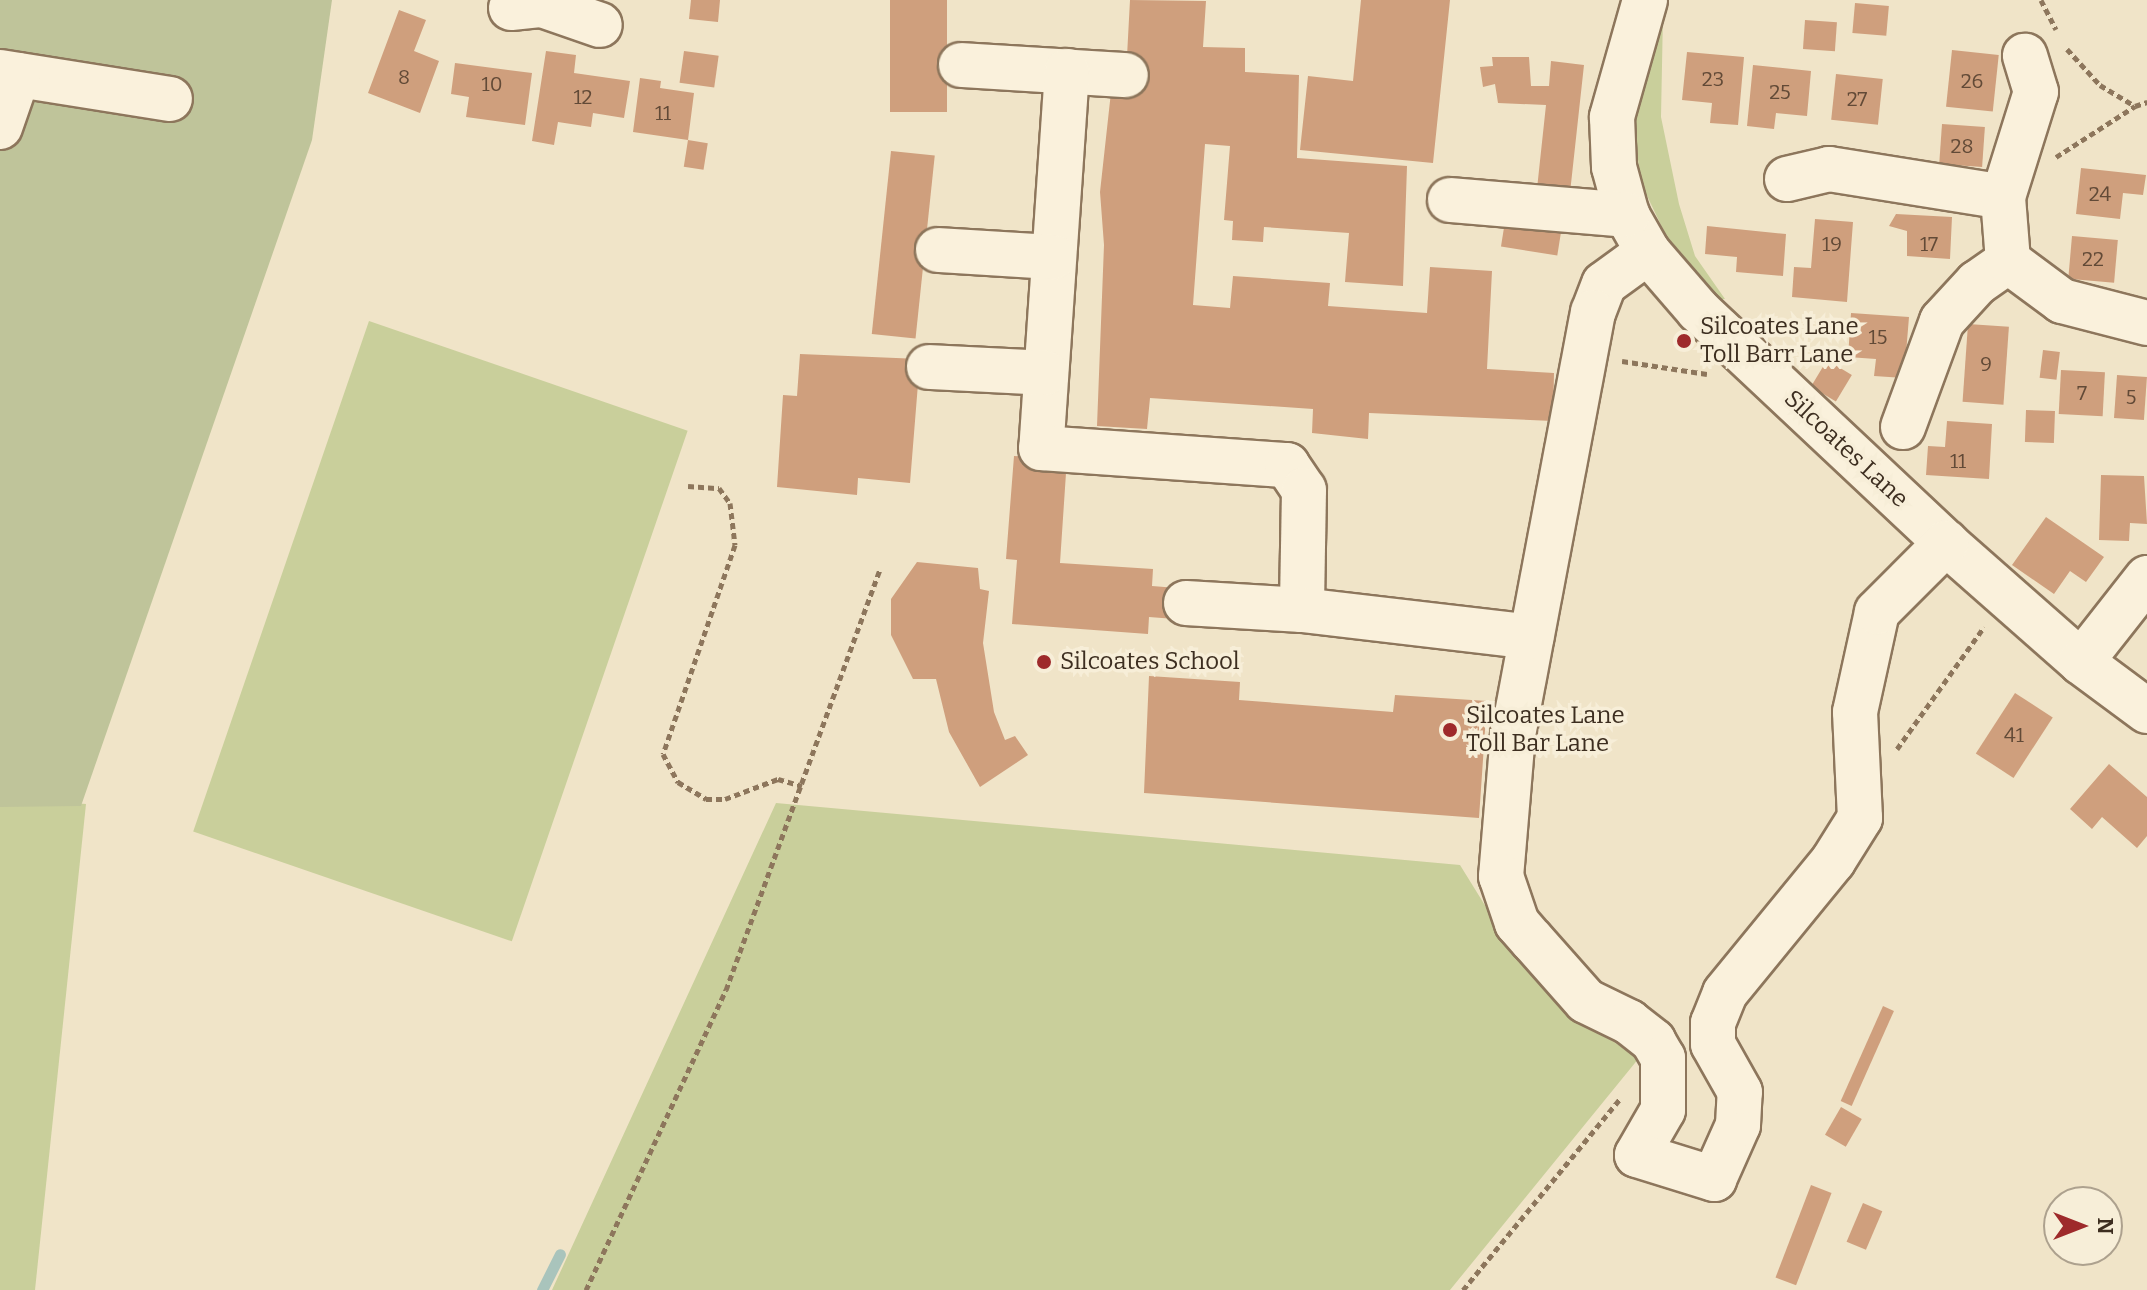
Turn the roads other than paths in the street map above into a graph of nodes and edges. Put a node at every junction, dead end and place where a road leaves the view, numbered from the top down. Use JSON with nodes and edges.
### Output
{"nodes":[{"id":1,"x":1645,"y":0,"type":"edge"},
{"id":2,"x":532,"y":4,"type":"edge"},
{"id":3,"x":600,"y":25,"type":"dead end"},
{"id":4,"x":2025,"y":56,"type":"dead end"},
{"id":5,"x":961,"y":65,"type":"dead end"},
{"id":6,"x":1067,"y":71,"type":"junction"},
{"id":7,"x":9,"y":73,"type":"edge"},
{"id":8,"x":1126,"y":75,"type":"dead end"},
{"id":9,"x":170,"y":99,"type":"dead end"},
{"id":10,"x":0,"y":127,"type":"edge"},
{"id":11,"x":1787,"y":179,"type":"dead end"},
{"id":12,"x":2006,"y":187,"type":"junction"},
{"id":13,"x":1450,"y":200,"type":"dead end"},
{"id":14,"x":1638,"y":233,"type":"junction"},
{"id":15,"x":938,"y":250,"type":"dead end"},
{"id":16,"x":1054,"y":257,"type":"junction"},
{"id":17,"x":1992,"y":272,"type":"junction"},
{"id":18,"x":2147,"y":323,"type":"edge"},
{"id":19,"x":929,"y":367,"type":"dead end"},
{"id":20,"x":1046,"y":373,"type":"junction"},
{"id":21,"x":1903,"y":427,"type":"dead end"},
{"id":22,"x":1946,"y":543,"type":"junction"},
{"id":23,"x":2147,"y":578,"type":"edge"},
{"id":24,"x":1186,"y":603,"type":"dead end"},
{"id":25,"x":1302,"y":610,"type":"junction"},
{"id":26,"x":1531,"y":637,"type":"junction"},
{"id":27,"x":2081,"y":662,"type":"junction"},
{"id":28,"x":2147,"y":711,"type":"edge"}],
"edges":[{"from":1,"to":14,"type":"street","name":"Silcoates Lane"},
{"from":2,"to":3,"type":"street"},
{"from":4,"to":12,"type":"street"},
{"from":5,"to":6,"type":"street"},
{"from":6,"to":8,"type":"street"},
{"from":6,"to":16,"type":"street"},
{"from":7,"to":9,"type":"street"},
{"from":7,"to":10,"type":"street"},
{"from":11,"to":12,"type":"street"},
{"from":12,"to":17,"type":"street"},
{"from":13,"to":14,"type":"street"},
{"from":14,"to":22,"type":"street","name":"Silcoates Lane"},
{"from":14,"to":26,"type":"street"},
{"from":15,"to":16,"type":"street"},
{"from":16,"to":20,"type":"street"},
{"from":17,"to":18,"type":"street"},
{"from":17,"to":21,"type":"street"},
{"from":19,"to":20,"type":"street"},
{"from":20,"to":25,"type":"street"},
{"from":22,"to":26,"type":"street"},
{"from":22,"to":27,"type":"street","name":"Silcoates Lane"},
{"from":23,"to":27,"type":"street"},
{"from":24,"to":25,"type":"street"},
{"from":25,"to":26,"type":"street"},
{"from":27,"to":28,"type":"street","name":"Silcoates Lane"}]}
